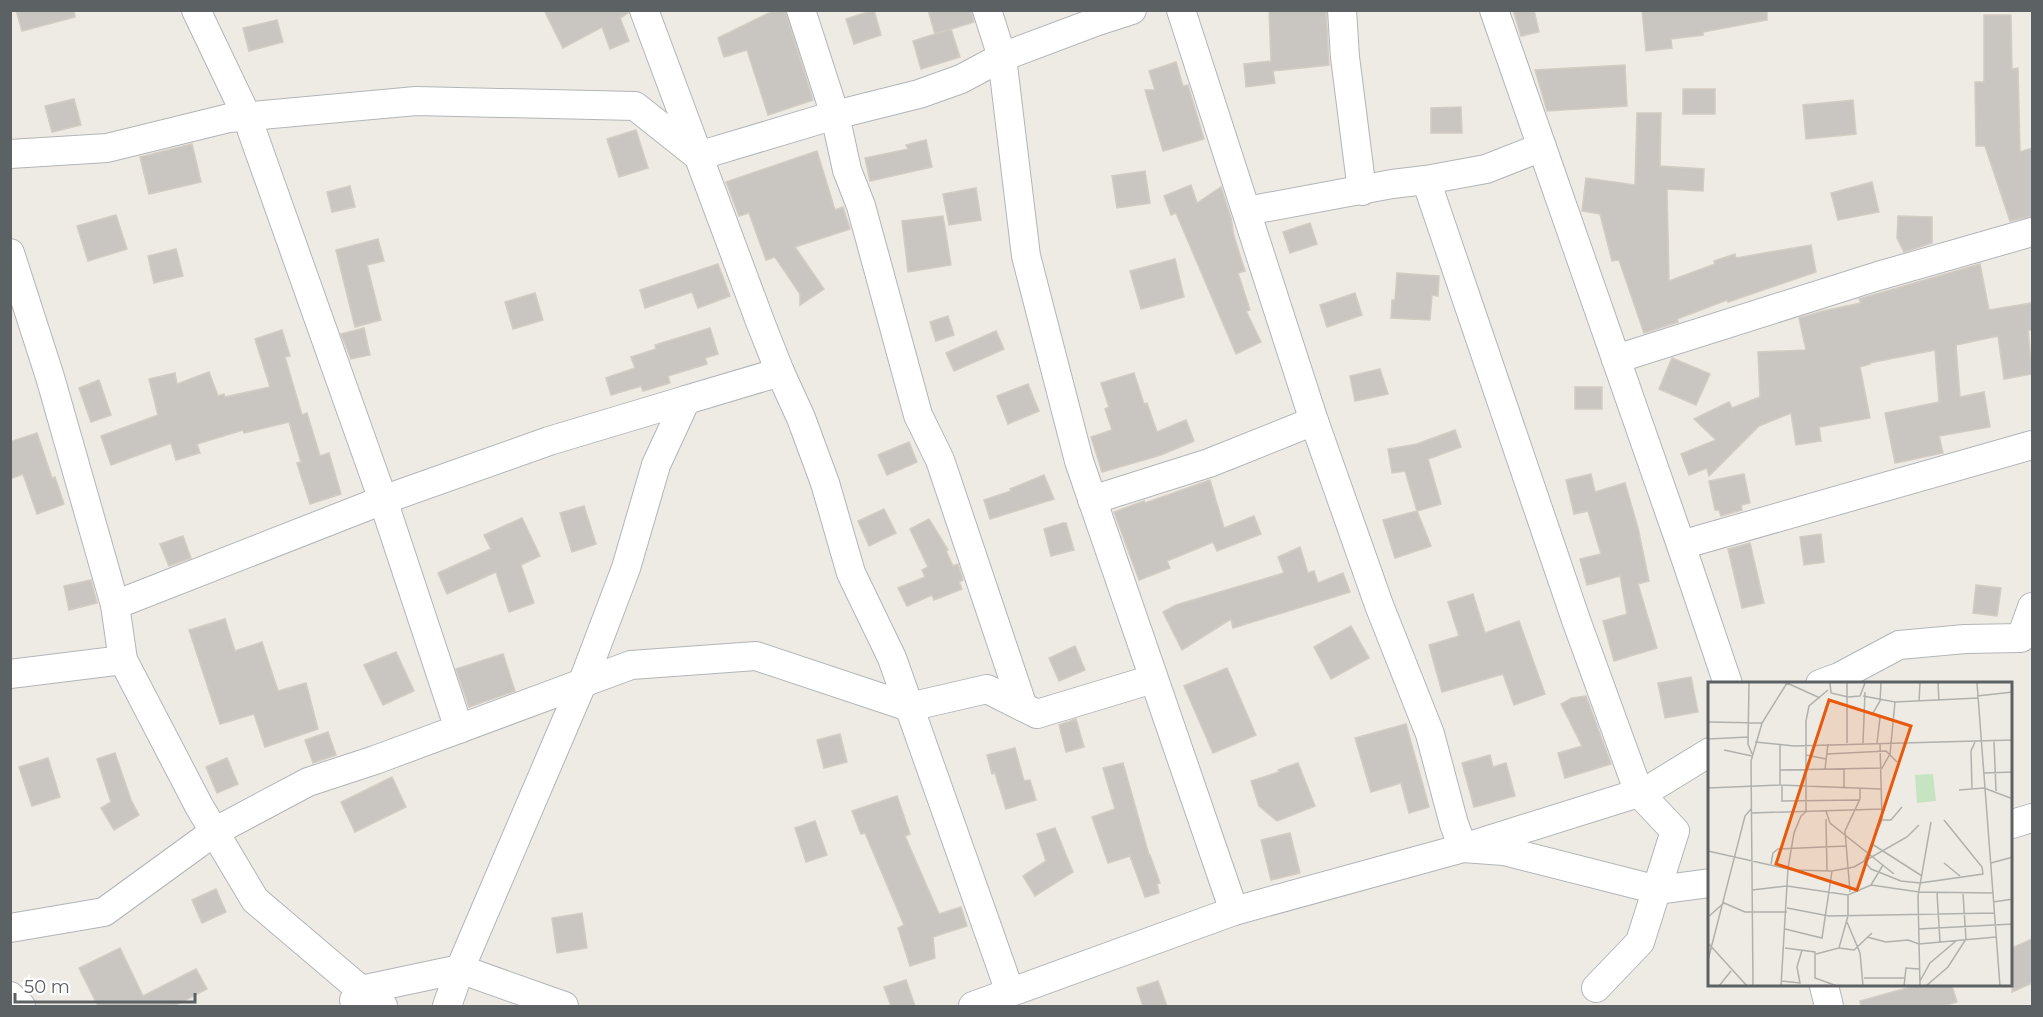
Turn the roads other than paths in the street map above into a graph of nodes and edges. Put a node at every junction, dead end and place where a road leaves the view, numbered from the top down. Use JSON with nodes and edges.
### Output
{"nodes":[{"id":1,"x":196,"y":10,"type":"edge"},
{"id":2,"x":644,"y":10,"type":"edge"},
{"id":3,"x":801,"y":10,"type":"edge"},
{"id":4,"x":987,"y":10,"type":"edge"},
{"id":5,"x":1132,"y":10,"type":"edge"},
{"id":6,"x":1181,"y":10,"type":"edge"},
{"id":7,"x":1342,"y":10,"type":"edge"},
{"id":8,"x":1494,"y":10,"type":"edge"},
{"id":9,"x":1002,"y":57,"type":"junction"},
{"id":10,"x":835,"y":115,"type":"junction"},
{"id":11,"x":247,"y":117,"type":"junction"},
{"id":12,"x":1542,"y":147,"type":"junction"},
{"id":13,"x":10,"y":154,"type":"edge"},
{"id":14,"x":698,"y":156,"type":"junction"},
{"id":15,"x":1426,"y":180,"type":"junction"},
{"id":16,"x":1362,"y":191,"type":"junction"},
{"id":17,"x":1246,"y":211,"type":"junction"},
{"id":18,"x":2032,"y":232,"type":"edge"},
{"id":19,"x":10,"y":253,"type":"edge"},
{"id":20,"x":1616,"y":359,"type":"junction"},
{"id":21,"x":780,"y":372,"type":"junction"},
{"id":22,"x":686,"y":400,"type":"junction"},
{"id":23,"x":1314,"y":421,"type":"junction"},
{"id":24,"x":2032,"y":445,"type":"edge"},
{"id":25,"x":383,"y":500,"type":"junction"},
{"id":26,"x":1092,"y":500,"type":"junction"},
{"id":27,"x":1681,"y":545,"type":"junction"},
{"id":28,"x":115,"y":605,"type":"junction"},
{"id":29,"x":2032,"y":607,"type":"edge"},
{"id":30,"x":123,"y":660,"type":"junction"},
{"id":31,"x":10,"y":674,"type":"edge"},
{"id":32,"x":1153,"y":679,"type":"junction"},
{"id":33,"x":1727,"y":682,"type":"edge"},
{"id":34,"x":1825,"y":682,"type":"edge"},
{"id":35,"x":582,"y":684,"type":"junction"},
{"id":36,"x":909,"y":707,"type":"junction"},
{"id":37,"x":1023,"y":707,"type":"junction"},
{"id":38,"x":459,"y":729,"type":"junction"},
{"id":39,"x":1708,"y":753,"type":"edge"},
{"id":40,"x":1639,"y":793,"type":"junction"},
{"id":41,"x":2032,"y":818,"type":"edge"},
{"id":42,"x":2013,"y":824,"type":"edge"},
{"id":43,"x":214,"y":832,"type":"junction"},
{"id":44,"x":1463,"y":848,"type":"junction"},
{"id":45,"x":1708,"y":883,"type":"edge"},
{"id":46,"x":1658,"y":890,"type":"junction"},
{"id":47,"x":1234,"y":911,"type":"junction"},
{"id":48,"x":10,"y":928,"type":"edge"},
{"id":49,"x":460,"y":969,"type":"junction"},
{"id":50,"x":1824,"y":987,"type":"edge"},
{"id":51,"x":1596,"y":988,"type":"dead end"},
{"id":52,"x":1010,"y":992,"type":"junction"},
{"id":53,"x":10,"y":996,"type":"edge"},
{"id":54,"x":364,"y":1001,"type":"edge"},
{"id":55,"x":21,"y":1006,"type":"edge"},
{"id":56,"x":447,"y":1006,"type":"edge"},
{"id":57,"x":564,"y":1006,"type":"edge"},
{"id":58,"x":973,"y":1006,"type":"edge"},
{"id":59,"x":1829,"y":1006,"type":"edge"}],
"edges":[{"from":1,"to":11,"type":"street"},
{"from":2,"to":14,"type":"street"},
{"from":3,"to":10,"type":"street"},
{"from":4,"to":9,"type":"street"},
{"from":5,"to":9,"type":"street"},
{"from":6,"to":17,"type":"street"},
{"from":7,"to":16,"type":"street"},
{"from":8,"to":12,"type":"street"},
{"from":9,"to":10,"type":"street"},
{"from":9,"to":26,"type":"street"},
{"from":10,"to":14,"type":"street"},
{"from":10,"to":37,"type":"street"},
{"from":11,"to":13,"type":"street"},
{"from":11,"to":14,"type":"street"},
{"from":11,"to":25,"type":"street"},
{"from":12,"to":15,"type":"street"},
{"from":12,"to":20,"type":"street"},
{"from":14,"to":21,"type":"street"},
{"from":15,"to":16,"type":"street"},
{"from":15,"to":40,"type":"street"},
{"from":16,"to":17,"type":"street"},
{"from":17,"to":23,"type":"street"},
{"from":18,"to":20,"type":"street"},
{"from":19,"to":28,"type":"street"},
{"from":20,"to":27,"type":"street"},
{"from":21,"to":22,"type":"street"},
{"from":21,"to":36,"type":"street"},
{"from":22,"to":25,"type":"street"},
{"from":22,"to":35,"type":"street"},
{"from":23,"to":26,"type":"street"},
{"from":23,"to":44,"type":"street"},
{"from":24,"to":27,"type":"street"},
{"from":25,"to":28,"type":"street"},
{"from":25,"to":38,"type":"street"},
{"from":26,"to":32,"type":"street"},
{"from":27,"to":33,"type":"street"},
{"from":28,"to":30,"type":"street"},
{"from":29,"to":34,"type":"street"},
{"from":30,"to":31,"type":"street"},
{"from":30,"to":43,"type":"street"},
{"from":32,"to":37,"type":"street"},
{"from":32,"to":47,"type":"street"},
{"from":35,"to":36,"type":"street"},
{"from":35,"to":38,"type":"street"},
{"from":35,"to":49,"type":"street"},
{"from":36,"to":37,"type":"street"},
{"from":36,"to":52,"type":"street"},
{"from":38,"to":43,"type":"street"},
{"from":39,"to":40,"type":"street"},
{"from":40,"to":44,"type":"street"},
{"from":40,"to":46,"type":"street"},
{"from":41,"to":42,"type":"street"},
{"from":43,"to":48,"type":"street"},
{"from":43,"to":54,"type":"street"},
{"from":44,"to":46,"type":"street"},
{"from":44,"to":47,"type":"street"},
{"from":45,"to":46,"type":"street"},
{"from":46,"to":51,"type":"street"},
{"from":47,"to":52,"type":"street"},
{"from":49,"to":54,"type":"street"},
{"from":49,"to":56,"type":"street"},
{"from":49,"to":57,"type":"street"},
{"from":50,"to":59,"type":"street"},
{"from":52,"to":58,"type":"street"},
{"from":53,"to":55,"type":"street"}]}
